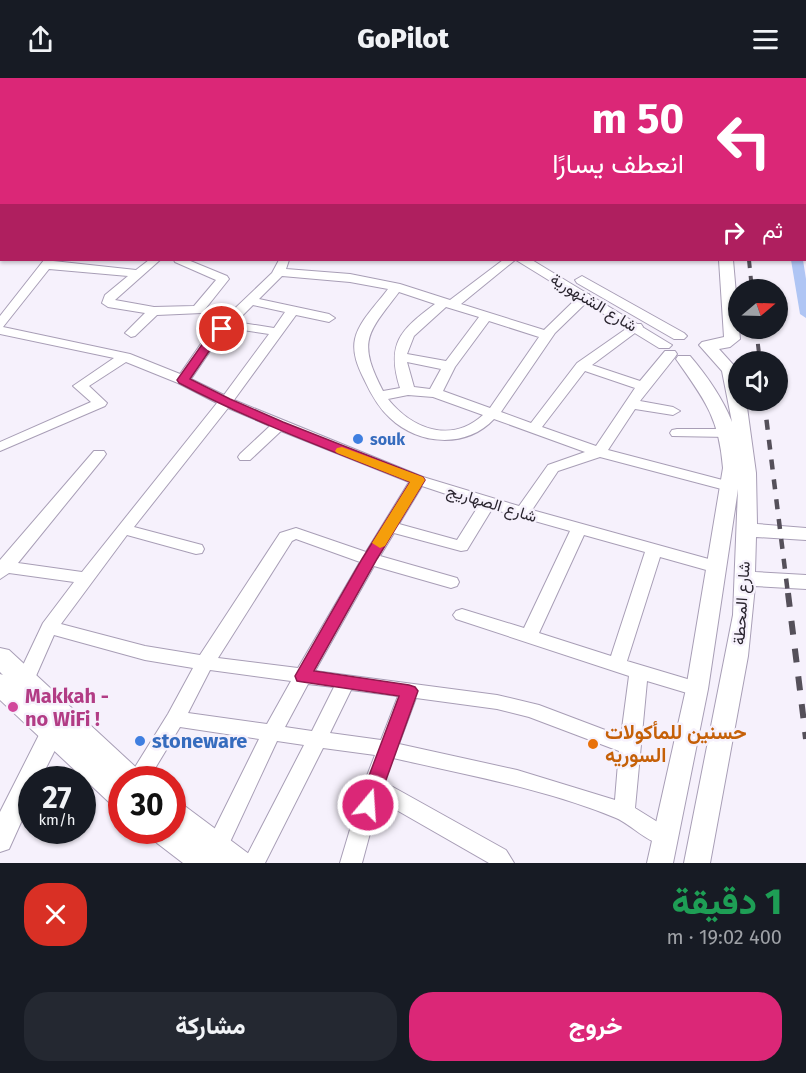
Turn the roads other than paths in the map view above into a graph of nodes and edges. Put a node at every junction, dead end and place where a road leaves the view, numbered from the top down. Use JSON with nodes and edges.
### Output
{"nodes":[{"id":1,"x":154,"y":261,"type":"edge"},
{"id":2,"x":182,"y":261,"type":"edge"},
{"id":3,"x":509,"y":261,"type":"edge"},
{"id":4,"x":525,"y":261,"type":"edge"},
{"id":5,"x":547,"y":261,"type":"edge"},
{"id":6,"x":726,"y":261,"type":"edge"},
{"id":7,"x":48,"y":262,"type":"edge"},
{"id":8,"x":282,"y":266,"type":"edge"},
{"id":9,"x":139,"y":274,"type":"junction"},
{"id":10,"x":396,"y":287,"type":"junction"},
{"id":11,"x":585,"y":297,"type":"junction"},
{"id":12,"x":249,"y":301,"type":"junction"},
{"id":13,"x":448,"y":304,"type":"junction"},
{"id":14,"x":293,"y":310,"type":"junction"},
{"id":15,"x":154,"y":311,"type":"junction"},
{"id":16,"x":486,"y":316,"type":"junction"},
{"id":17,"x":329,"y":318,"type":"dead end"},
{"id":18,"x":0,"y":324,"type":"edge"},
{"id":19,"x":227,"y":324,"type":"junction"},
{"id":20,"x":636,"y":327,"type":"junction"},
{"id":21,"x":0,"y":330,"type":"edge"},
{"id":22,"x":277,"y":332,"type":"junction"},
{"id":23,"x":132,"y":333,"type":"dead end"},
{"id":24,"x":546,"y":335,"type":"junction"},
{"id":25,"x":679,"y":336,"type":"junction"},
{"id":26,"x":708,"y":346,"type":"junction"},
{"id":27,"x":673,"y":353,"type":"junction"},
{"id":28,"x":125,"y":357,"type":"junction"},
{"id":29,"x":400,"y":357,"type":"junction"},
{"id":30,"x":449,"y":366,"type":"junction"},
{"id":31,"x":582,"y":366,"type":"junction"},
{"id":32,"x":183,"y":380,"type":"junction"},
{"id":33,"x":643,"y":386,"type":"junction"},
{"id":34,"x":408,"y":391,"type":"junction"},
{"id":35,"x":435,"y":393,"type":"junction"},
{"id":36,"x":379,"y":396,"type":"junction"},
{"id":37,"x":226,"y":402,"type":"junction"},
{"id":38,"x":630,"y":404,"type":"junction"},
{"id":39,"x":674,"y":411,"type":"dead end"},
{"id":40,"x":493,"y":414,"type":"junction"},
{"id":41,"x":279,"y":425,"type":"junction"},
{"id":42,"x":533,"y":429,"type":"junction"},
{"id":43,"x":677,"y":433,"type":"dead end"},
{"id":44,"x":728,"y":434,"type":"junction"},
{"id":45,"x":0,"y":447,"type":"edge"},
{"id":46,"x":599,"y":452,"type":"junction"},
{"id":47,"x":99,"y":453,"type":"dead end"},
{"id":48,"x":244,"y":457,"type":"dead end"},
{"id":49,"x":418,"y":480,"type":"junction"},
{"id":50,"x":729,"y":486,"type":"junction"},
{"id":51,"x":488,"y":503,"type":"junction"},
{"id":52,"x":522,"y":512,"type":"junction"},
{"id":53,"x":390,"y":527,"type":"junction"},
{"id":54,"x":579,"y":528,"type":"junction"},
{"id":55,"x":124,"y":529,"type":"junction"},
{"id":56,"x":747,"y":530,"type":"junction"},
{"id":57,"x":806,"y":534,"type":"edge"},
{"id":58,"x":196,"y":549,"type":"dead end"},
{"id":59,"x":654,"y":549,"type":"junction"},
{"id":60,"x":370,"y":559,"type":"junction"},
{"id":61,"x":717,"y":567,"type":"junction"},
{"id":62,"x":1,"y":569,"type":"edge"},
{"id":63,"x":85,"y":578,"type":"junction"},
{"id":64,"x":743,"y":578,"type":"junction"},
{"id":65,"x":451,"y":582,"type":"dead end"},
{"id":66,"x":806,"y":582,"type":"edge"},
{"id":67,"x":462,"y":615,"type":"dead end"},
{"id":68,"x":49,"y":627,"type":"junction"},
{"id":69,"x":529,"y":636,"type":"junction"},
{"id":70,"x":0,"y":657,"type":"edge"},
{"id":71,"x":205,"y":663,"type":"junction"},
{"id":72,"x":617,"y":665,"type":"junction"},
{"id":73,"x":639,"y":672,"type":"junction"},
{"id":74,"x":303,"y":676,"type":"junction"},
{"id":75,"x":12,"y":682,"type":"edge"},
{"id":76,"x":346,"y":682,"type":"junction"},
{"id":77,"x":697,"y":689,"type":"junction"},
{"id":78,"x":409,"y":691,"type":"junction"},
{"id":79,"x":175,"y":718,"type":"junction"},
{"id":80,"x":52,"y":732,"type":"junction"},
{"id":81,"x":271,"y":734,"type":"junction"},
{"id":82,"x":317,"y":740,"type":"junction"},
{"id":83,"x":629,"y":747,"type":"junction"},
{"id":84,"x":387,"y":749,"type":"junction"},
{"id":85,"x":114,"y":766,"type":"edge"},
{"id":86,"x":146,"y":766,"type":"edge"},
{"id":87,"x":108,"y":784,"type":"edge"},
{"id":88,"x":373,"y":786,"type":"junction"},
{"id":89,"x":7,"y":808,"type":"edge"},
{"id":90,"x":624,"y":812,"type":"junction"},
{"id":91,"x":186,"y":826,"type":"edge"},
{"id":92,"x":665,"y":837,"type":"junction"},
{"id":93,"x":0,"y":841,"type":"edge"},
{"id":94,"x":186,"y":842,"type":"edge"},
{"id":95,"x":220,"y":858,"type":"edge"},
{"id":96,"x":254,"y":863,"type":"edge"},
{"id":97,"x":351,"y":863,"type":"edge"},
{"id":98,"x":503,"y":863,"type":"edge"},
{"id":99,"x":660,"y":863,"type":"edge"},
{"id":100,"x":698,"y":863,"type":"edge"}],
"edges":[{"from":1,"to":9,"type":"street"},
{"from":2,"to":15,"type":"street"},
{"from":3,"to":13,"type":"street"},
{"from":4,"to":11,"type":"street","name":"شارع الشنهورية"},
{"from":5,"to":25,"type":"street","name":"شارع الشنهورية"},
{"from":6,"to":26,"type":"street"},
{"from":7,"to":9,"type":"street"},
{"from":7,"to":18,"type":"street"},
{"from":8,"to":10,"type":"street"},
{"from":8,"to":12,"type":"street"},
{"from":9,"to":15,"type":"street"},
{"from":10,"to":13,"type":"street"},
{"from":10,"to":36,"type":"street"},
{"from":11,"to":20,"type":"street","name":"شارع الشنهورية"},
{"from":11,"to":24,"type":"street"},
{"from":12,"to":14,"type":"street"},
{"from":12,"to":19,"type":"street"},
{"from":13,"to":16,"type":"street"},
{"from":13,"to":29,"type":"street"},
{"from":14,"to":17,"type":"street"},
{"from":14,"to":22,"type":"street"},
{"from":15,"to":23,"type":"street"},
{"from":16,"to":24,"type":"street"},
{"from":16,"to":30,"type":"street"},
{"from":19,"to":22,"type":"street"},
{"from":19,"to":32,"type":"street"},
{"from":20,"to":27,"type":"street","name":"شارع الشنهورية"},
{"from":20,"to":31,"type":"street"},
{"from":21,"to":28,"type":"street","name":"شارع الصهاريج"},
{"from":22,"to":37,"type":"street"},
{"from":24,"to":40,"type":"street"},
{"from":25,"to":26,"type":"street","name":"شارع الشنهورية"},
{"from":25,"to":27,"type":"street"},
{"from":26,"to":27,"type":"street"},
{"from":26,"to":56,"type":"street","name":"شارع المحطة"},
{"from":27,"to":33,"type":"street"},
{"from":27,"to":44,"type":"street","name":"شارع المحطة"},
{"from":28,"to":32,"type":"street","name":"شارع الصهاريج"},
{"from":28,"to":45,"type":"street"},
{"from":29,"to":30,"type":"street"},
{"from":29,"to":34,"type":"street"},
{"from":30,"to":35,"type":"street"},
{"from":31,"to":33,"type":"street"},
{"from":31,"to":42,"type":"street"},
{"from":32,"to":37,"type":"street","name":"شارع الصهاريج"},
{"from":33,"to":38,"type":"street"},
{"from":34,"to":35,"type":"street"},
{"from":34,"to":36,"type":"street"},
{"from":35,"to":40,"type":"street"},
{"from":36,"to":40,"type":"street"},
{"from":37,"to":41,"type":"street","name":"شارع الصهاريج"},
{"from":37,"to":55,"type":"street"},
{"from":38,"to":39,"type":"street"},
{"from":38,"to":46,"type":"street"},
{"from":40,"to":42,"type":"street"},
{"from":41,"to":48,"type":"street"},
{"from":41,"to":49,"type":"street","name":"شارع الصهاريج"},
{"from":42,"to":46,"type":"street"},
{"from":43,"to":44,"type":"street"},
{"from":44,"to":50,"type":"street","name":"شارع المحطة"},
{"from":46,"to":50,"type":"street"},
{"from":46,"to":52,"type":"street"},
{"from":47,"to":62,"type":"street"},
{"from":49,"to":51,"type":"street","name":"شارع الصهاريج"},
{"from":49,"to":53,"type":"street"},
{"from":50,"to":61,"type":"street","name":"شارع المحطة"},
{"from":51,"to":52,"type":"street","name":"شارع الصهاريج"},
{"from":51,"to":53,"type":"street"},
{"from":52,"to":54,"type":"street","name":"شارع الصهاريج"},
{"from":53,"to":60,"type":"street"},
{"from":54,"to":59,"type":"street","name":"شارع الصهاريج"},
{"from":54,"to":69,"type":"street"},
{"from":55,"to":58,"type":"street"},
{"from":55,"to":63,"type":"street"},
{"from":56,"to":57,"type":"street"},
{"from":56,"to":64,"type":"street","name":"شارع المحطة"},
{"from":59,"to":61,"type":"street","name":"شارع الصهاريج"},
{"from":59,"to":72,"type":"street"},
{"from":60,"to":65,"type":"street"},
{"from":60,"to":71,"type":"street"},
{"from":60,"to":74,"type":"street"},
{"from":61,"to":77,"type":"street","name":"شارع المحطة"},
{"from":62,"to":63,"type":"street"},
{"from":63,"to":68,"type":"street"},
{"from":64,"to":66,"type":"street"},
{"from":64,"to":100,"type":"street","name":"شارع المحطة"},
{"from":67,"to":69,"type":"street"},
{"from":68,"to":71,"type":"street"},
{"from":68,"to":75,"type":"street"},
{"from":69,"to":72,"type":"street"},
{"from":70,"to":75,"type":"main road"},
{"from":71,"to":74,"type":"street"},
{"from":71,"to":79,"type":"street"},
{"from":72,"to":73,"type":"street"},
{"from":73,"to":77,"type":"street"},
{"from":73,"to":83,"type":"street"},
{"from":74,"to":76,"type":"street"},
{"from":74,"to":81,"type":"street"},
{"from":75,"to":80,"type":"main road"},
{"from":75,"to":85,"type":"main road"},
{"from":76,"to":78,"type":"street"},
{"from":76,"to":82,"type":"street"},
{"from":77,"to":92,"type":"street","name":"شارع المحطة"},
{"from":78,"to":83,"type":"street"},
{"from":78,"to":84,"type":"street"},
{"from":79,"to":81,"type":"street"},
{"from":79,"to":86,"type":"street"},
{"from":80,"to":87,"type":"main road"},
{"from":80,"to":89,"type":"street"},
{"from":81,"to":82,"type":"street"},
{"from":81,"to":95,"type":"street"},
{"from":82,"to":84,"type":"street"},
{"from":82,"to":96,"type":"street"},
{"from":83,"to":90,"type":"street"},
{"from":84,"to":88,"type":"street"},
{"from":84,"to":90,"type":"street"},
{"from":88,"to":97,"type":"street"},
{"from":88,"to":98,"type":"street"},
{"from":89,"to":93,"type":"street"},
{"from":90,"to":92,"type":"street"},
{"from":91,"to":95,"type":"main road"},
{"from":92,"to":99,"type":"street","name":"شارع المحطة"},
{"from":94,"to":95,"type":"main road"}]}
